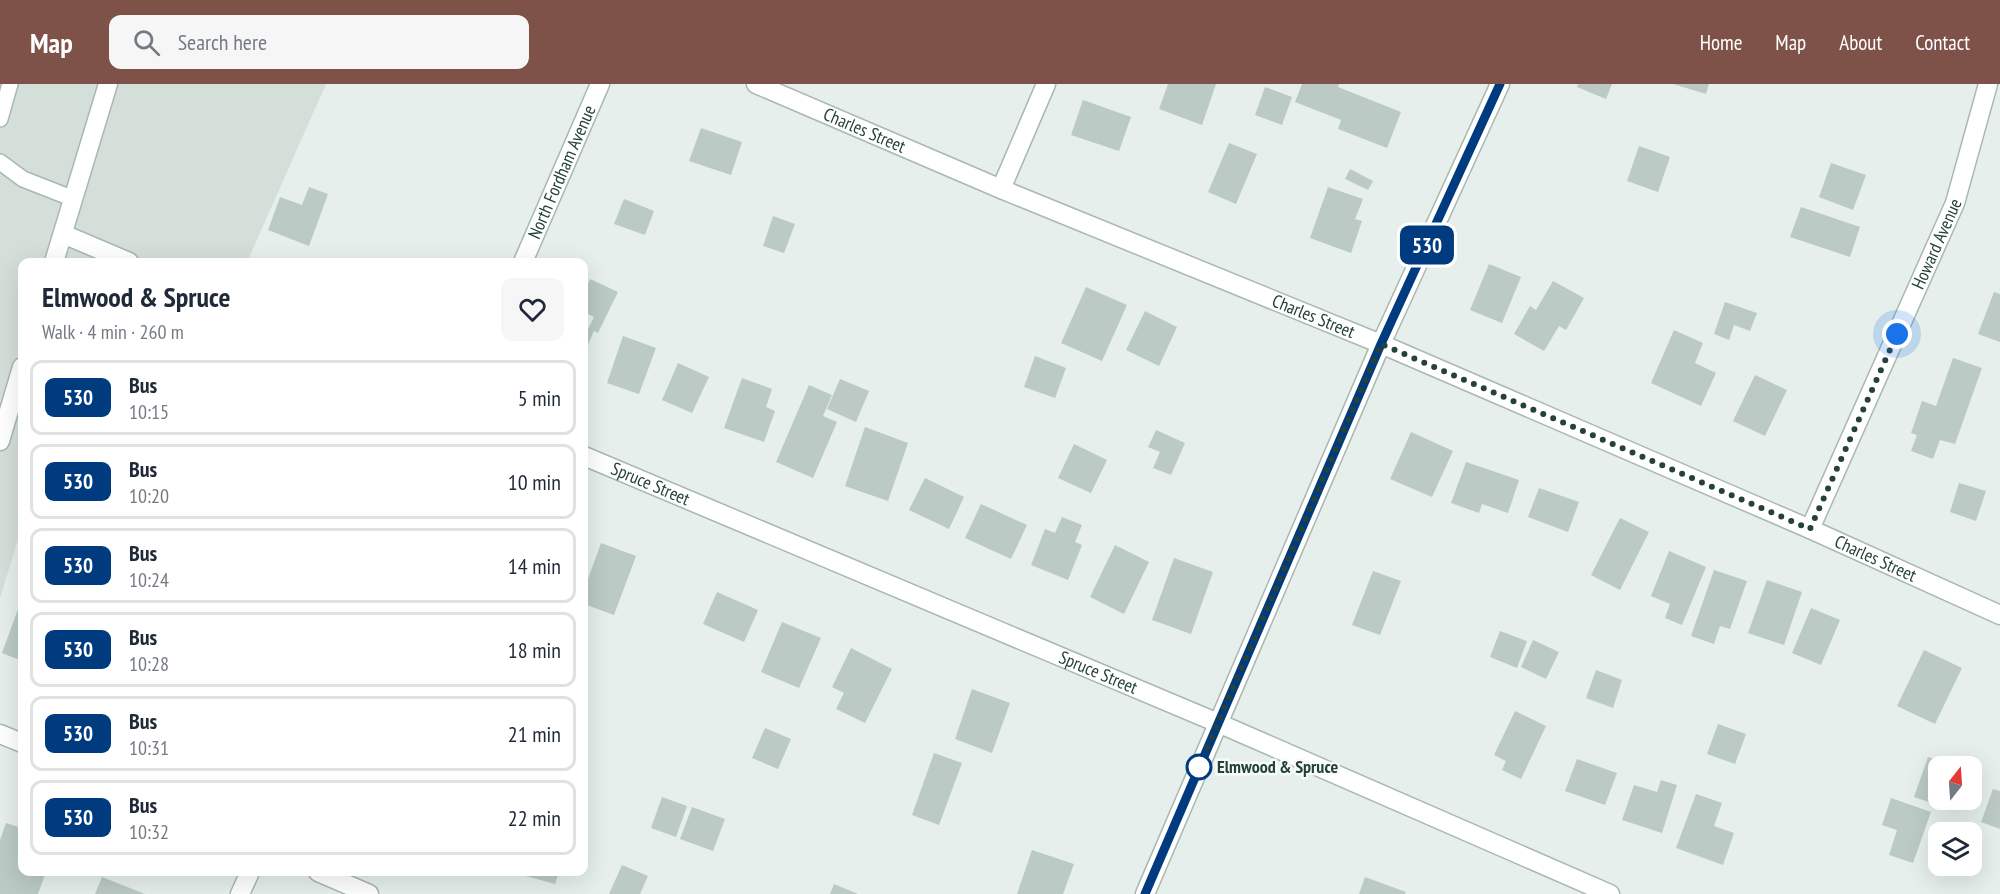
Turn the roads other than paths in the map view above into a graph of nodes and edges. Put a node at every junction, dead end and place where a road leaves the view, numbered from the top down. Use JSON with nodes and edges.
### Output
{"nodes":[{"id":1,"x":10,"y":84,"type":"edge"},
{"id":2,"x":108,"y":84,"type":"edge"},
{"id":3,"x":600,"y":84,"type":"edge"},
{"id":4,"x":756,"y":84,"type":"edge"},
{"id":5,"x":1046,"y":84,"type":"edge"},
{"id":6,"x":1500,"y":84,"type":"edge"},
{"id":7,"x":1988,"y":84,"type":"edge"},
{"id":8,"x":0,"y":118,"type":"edge"},
{"id":9,"x":0,"y":162,"type":"edge"},
{"id":10,"x":1001,"y":189,"type":"junction"},
{"id":11,"x":74,"y":199,"type":"junction"},
{"id":12,"x":63,"y":234,"type":"junction"},
{"id":13,"x":55,"y":258,"type":"edge"},
{"id":14,"x":120,"y":258,"type":"edge"},
{"id":15,"x":525,"y":258,"type":"edge"},
{"id":16,"x":1381,"y":344,"type":"junction"},
{"id":17,"x":18,"y":380,"type":"edge"},
{"id":18,"x":0,"y":441,"type":"edge"},
{"id":19,"x":588,"y":458,"type":"edge"},
{"id":20,"x":1810,"y":529,"type":"junction"},
{"id":21,"x":2000,"y":615,"type":"edge"},
{"id":22,"x":1218,"y":723,"type":"junction"},
{"id":23,"x":0,"y":734,"type":"edge"},
{"id":24,"x":18,"y":741,"type":"edge"},
{"id":25,"x":248,"y":876,"type":"edge"},
{"id":26,"x":327,"y":876,"type":"edge"},
{"id":27,"x":240,"y":894,"type":"edge"},
{"id":28,"x":369,"y":894,"type":"edge"},
{"id":29,"x":1145,"y":894,"type":"edge"},
{"id":30,"x":1610,"y":894,"type":"edge"}],
"edges":[{"from":1,"to":8,"type":"lane"},
{"from":2,"to":11,"type":"street"},
{"from":3,"to":15,"type":"street","name":"North Fordham Avenue"},
{"from":4,"to":10,"type":"street","name":"Charles Street"},
{"from":5,"to":10,"type":"street"},
{"from":6,"to":16,"type":"street"},
{"from":7,"to":20,"type":"street","name":"Howard Avenue"},
{"from":9,"to":11,"type":"lane"},
{"from":10,"to":16,"type":"street","name":"Charles Street"},
{"from":11,"to":12,"type":"street"},
{"from":12,"to":13,"type":"street"},
{"from":12,"to":14,"type":"street"},
{"from":16,"to":20,"type":"street","name":"Charles Street"},
{"from":16,"to":22,"type":"street"},
{"from":17,"to":18,"type":"street"},
{"from":19,"to":22,"type":"street","name":"Spruce Street"},
{"from":20,"to":21,"type":"street","name":"Charles Street"},
{"from":22,"to":29,"type":"street"},
{"from":22,"to":30,"type":"street","name":"Spruce Street"},
{"from":23,"to":24,"type":"street"},
{"from":25,"to":27,"type":"street"},
{"from":26,"to":28,"type":"street"}]}
